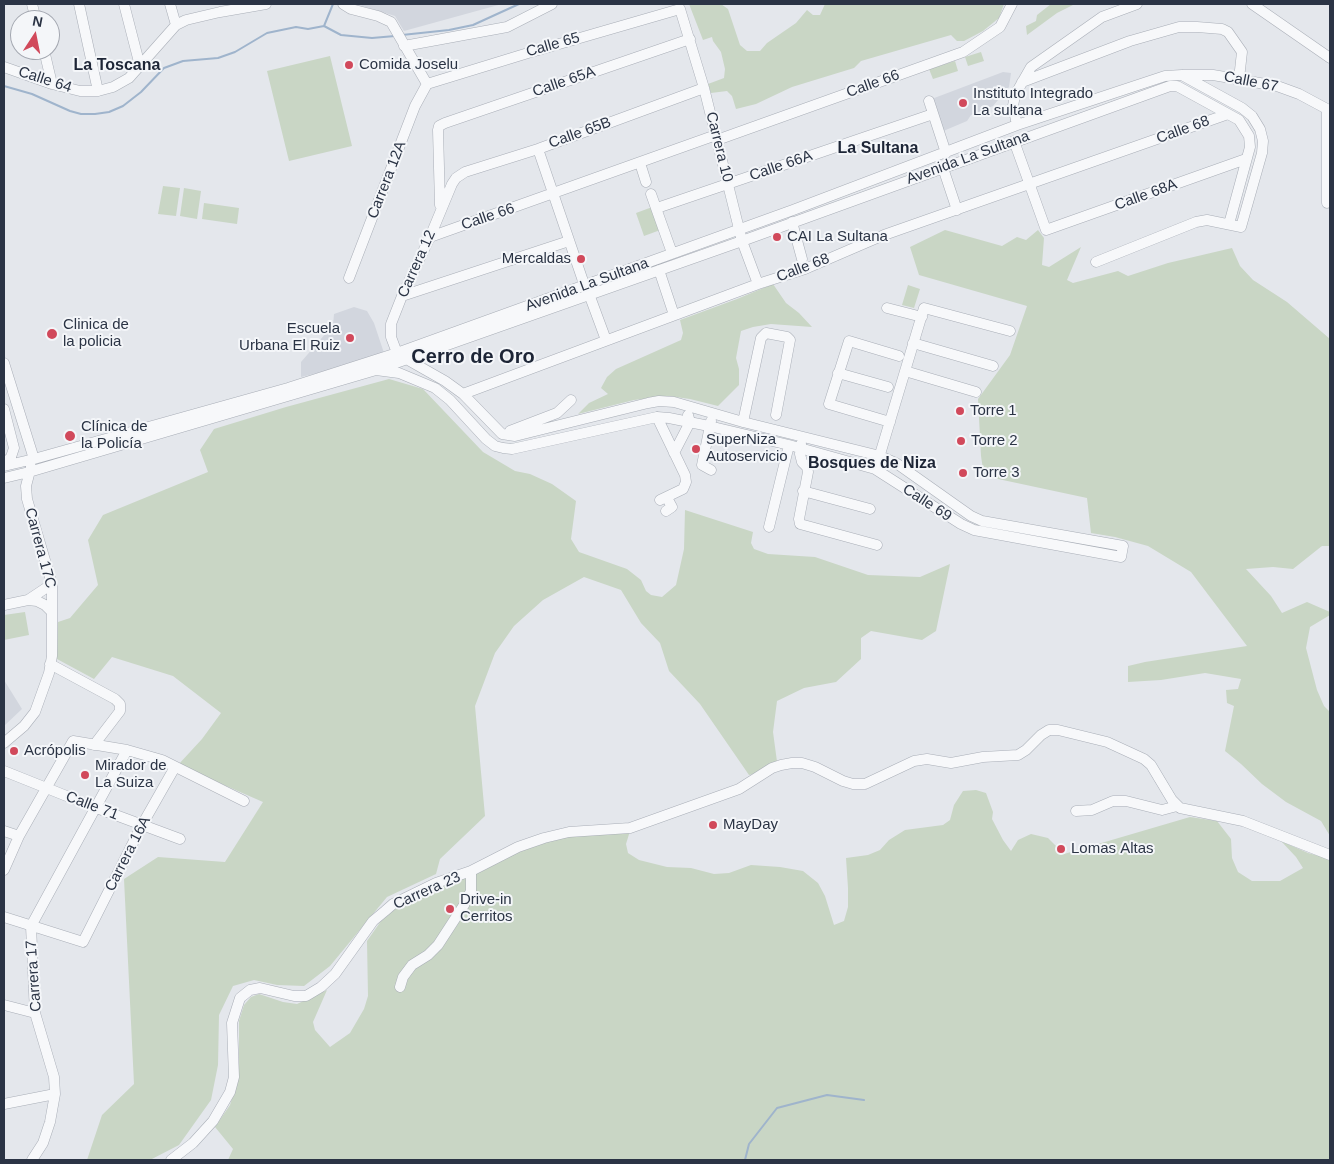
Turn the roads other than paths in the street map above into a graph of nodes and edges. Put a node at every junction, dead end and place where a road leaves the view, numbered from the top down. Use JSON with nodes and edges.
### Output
{"nodes":[{"id":1,"x":79,"y":4,"type":"edge"},
{"id":2,"x":124,"y":4,"type":"edge"},
{"id":3,"x":170,"y":4,"type":"edge"},
{"id":4,"x":266,"y":4,"type":"edge"},
{"id":5,"x":343,"y":4,"type":"edge"},
{"id":6,"x":552,"y":4,"type":"edge"},
{"id":7,"x":1012,"y":4,"type":"edge"},
{"id":8,"x":1137,"y":4,"type":"edge"},
{"id":9,"x":1252,"y":4,"type":"edge"},
{"id":10,"x":219,"y":8,"type":"edge"},
{"id":11,"x":680,"y":9,"type":"joint"},
{"id":12,"x":176,"y":25,"type":"junction"},
{"id":13,"x":690,"y":40,"type":"junction"},
{"id":14,"x":403,"y":42,"type":"junction"},
{"id":15,"x":1330,"y":58,"type":"edge"},
{"id":16,"x":46,"y":60,"type":"edge"},
{"id":17,"x":140,"y":66,"type":"junction"},
{"id":18,"x":4,"y":67,"type":"edge"},
{"id":19,"x":1182,"y":75,"type":"junction"},
{"id":20,"x":1239,"y":79,"type":"junction"},
{"id":21,"x":1022,"y":82,"type":"junction"},
{"id":22,"x":52,"y":84,"type":"junction"},
{"id":23,"x":427,"y":84,"type":"junction"},
{"id":24,"x":1177,"y":86,"type":"junction"},
{"id":25,"x":704,"y":88,"type":"junction"},
{"id":26,"x":98,"y":90,"type":"junction"},
{"id":27,"x":929,"y":101,"type":"dead end"},
{"id":28,"x":1329,"y":109,"type":"edge"},
{"id":29,"x":933,"y":114,"type":"junction"},
{"id":30,"x":1228,"y":114,"type":"junction"},
{"id":31,"x":1017,"y":125,"type":"junction"},
{"id":32,"x":717,"y":138,"type":"junction"},
{"id":33,"x":1014,"y":141,"type":"junction"},
{"id":34,"x":538,"y":149,"type":"junction"},
{"id":35,"x":946,"y":153,"type":"junction"},
{"id":36,"x":1246,"y":159,"type":"junction"},
{"id":37,"x":640,"y":163,"type":"junction"},
{"id":38,"x":943,"y":168,"type":"junction"},
{"id":39,"x":456,"y":178,"type":"joint"},
{"id":40,"x":646,"y":182,"type":"dead end"},
{"id":41,"x":728,"y":184,"type":"junction"},
{"id":42,"x":1030,"y":184,"type":"junction"},
{"id":43,"x":552,"y":194,"type":"junction"},
{"id":44,"x":651,"y":194,"type":"dead end"},
{"id":45,"x":1327,"y":203,"type":"dead end"},
{"id":46,"x":657,"y":208,"type":"junction"},
{"id":47,"x":441,"y":210,"type":"junction"},
{"id":48,"x":957,"y":210,"type":"junction"},
{"id":49,"x":792,"y":222,"type":"junction"},
{"id":50,"x":1229,"y":224,"type":"junction"},
{"id":51,"x":739,"y":229,"type":"junction"},
{"id":52,"x":430,"y":237,"type":"junction"},
{"id":53,"x":569,"y":241,"type":"junction"},
{"id":54,"x":742,"y":241,"type":"junction"},
{"id":55,"x":672,"y":253,"type":"junction"},
{"id":56,"x":802,"y":259,"type":"dead end"},
{"id":57,"x":1096,"y":262,"type":"dead end"},
{"id":58,"x":659,"y":270,"type":"junction"},
{"id":59,"x":350,"y":278,"type":"dead end"},
{"id":60,"x":584,"y":284,"type":"junction"},
{"id":61,"x":758,"y":284,"type":"junction"},
{"id":62,"x":589,"y":294,"type":"junction"},
{"id":63,"x":402,"y":296,"type":"junction"},
{"id":64,"x":886,"y":308,"type":"dead end"},
{"id":65,"x":674,"y":315,"type":"junction"},
{"id":66,"x":922,"y":317,"type":"junction"},
{"id":67,"x":1010,"y":331,"type":"dead end"},
{"id":68,"x":606,"y":340,"type":"junction"},
{"id":69,"x":914,"y":343,"type":"junction"},
{"id":70,"x":401,"y":356,"type":"junction"},
{"id":71,"x":899,"y":356,"type":"dead end"},
{"id":72,"x":4,"y":363,"type":"edge"},
{"id":73,"x":993,"y":366,"type":"dead end"},
{"id":74,"x":376,"y":370,"type":"junction"},
{"id":75,"x":905,"y":371,"type":"junction"},
{"id":76,"x":354,"y":372,"type":"junction"},
{"id":77,"x":838,"y":373,"type":"junction"},
{"id":78,"x":888,"y":387,"type":"dead end"},
{"id":79,"x":976,"y":392,"type":"dead end"},
{"id":80,"x":463,"y":394,"type":"junction"},
{"id":81,"x":572,"y":400,"type":"dead end"},
{"id":82,"x":686,"y":405,"type":"junction"},
{"id":83,"x":4,"y":409,"type":"edge"},
{"id":84,"x":714,"y":413,"type":"junction"},
{"id":85,"x":776,"y":415,"type":"dead end"},
{"id":86,"x":657,"y":417,"type":"junction"},
{"id":87,"x":690,"y":422,"type":"junction"},
{"id":88,"x":743,"y":422,"type":"junction"},
{"id":89,"x":890,"y":422,"type":"junction"},
{"id":90,"x":709,"y":426,"type":"junction"},
{"id":91,"x":502,"y":434,"type":"junction"},
{"id":92,"x":802,"y":437,"type":"junction"},
{"id":93,"x":796,"y":449,"type":"junction"},
{"id":94,"x":674,"y":453,"type":"junction"},
{"id":95,"x":880,"y":456,"type":"junction"},
{"id":96,"x":34,"y":459,"type":"junction"},
{"id":97,"x":4,"y":465,"type":"edge"},
{"id":98,"x":875,"y":469,"type":"junction"},
{"id":99,"x":711,"y":470,"type":"dead end"},
{"id":100,"x":29,"y":472,"type":"junction"},
{"id":101,"x":4,"y":478,"type":"edge"},
{"id":102,"x":803,"y":491,"type":"junction"},
{"id":103,"x":870,"y":509,"type":"dead end"},
{"id":104,"x":666,"y":511,"type":"dead end"},
{"id":105,"x":769,"y":527,"type":"dead end"},
{"id":106,"x":877,"y":545,"type":"dead end"},
{"id":107,"x":52,"y":584,"type":"junction"},
{"id":108,"x":28,"y":600,"type":"junction"},
{"id":109,"x":4,"y":605,"type":"edge"},
{"id":110,"x":52,"y":612,"type":"junction"},
{"id":111,"x":50,"y":664,"type":"junction"},
{"id":112,"x":4,"y":743,"type":"edge"},
{"id":113,"x":94,"y":745,"type":"junction"},
{"id":114,"x":127,"y":750,"type":"junction"},
{"id":115,"x":175,"y":767,"type":"junction"},
{"id":116,"x":4,"y":770,"type":"edge"},
{"id":117,"x":46,"y":788,"type":"junction"},
{"id":118,"x":244,"y":800,"type":"dead end"},
{"id":119,"x":1177,"y":806,"type":"junction"},
{"id":120,"x":94,"y":807,"type":"junction"},
{"id":121,"x":1076,"y":811,"type":"dead end"},
{"id":122,"x":142,"y":825,"type":"junction"},
{"id":123,"x":4,"y":831,"type":"edge"},
{"id":124,"x":19,"y":836,"type":"junction"},
{"id":125,"x":180,"y":839,"type":"dead end"},
{"id":126,"x":1330,"y":855,"type":"edge"},
{"id":127,"x":4,"y":870,"type":"edge"},
{"id":128,"x":471,"y":871,"type":"junction"},
{"id":129,"x":4,"y":917,"type":"edge"},
{"id":130,"x":31,"y":926,"type":"junction"},
{"id":131,"x":400,"y":988,"type":"dead end"},
{"id":132,"x":4,"y":1004,"type":"edge"},
{"id":133,"x":35,"y":1013,"type":"junction"},
{"id":134,"x":55,"y":1094,"type":"junction"},
{"id":135,"x":4,"y":1104,"type":"edge"},
{"id":136,"x":32,"y":1160,"type":"edge"},
{"id":137,"x":171,"y":1160,"type":"edge"}],
"edges":[{"from":1,"to":26,"type":"street"},
{"from":2,"to":17,"type":"street"},
{"from":3,"to":12,"type":"street"},
{"from":4,"to":10,"type":"street","name":"Calle 64"},
{"from":5,"to":14,"type":"street"},
{"from":6,"to":14,"type":"street"},
{"from":7,"to":32,"type":"street","name":"Calle 66"},
{"from":8,"to":21,"type":"street"},
{"from":9,"to":15,"type":"street"},
{"from":10,"to":12,"type":"street","name":"Calle 64"},
{"from":11,"to":13,"type":"street","name":"Carrera 10"},
{"from":11,"to":23,"type":"street","name":"Calle 65"},
{"from":12,"to":17,"type":"street","name":"Calle 64"},
{"from":13,"to":25,"type":"street","name":"Carrera 10"},
{"from":13,"to":47,"type":"street","name":"Calle 65A"},
{"from":14,"to":23,"type":"street"},
{"from":16,"to":22,"type":"street"},
{"from":17,"to":26,"type":"street","name":"Calle 64"},
{"from":18,"to":22,"type":"street","name":"Calle 64"},
{"from":19,"to":20,"type":"street","name":"Calle 67"},
{"from":19,"to":24,"type":"street"},
{"from":19,"to":31,"type":"street","name":"Avenida La Sultana"},
{"from":19,"to":50,"type":"street"},
{"from":20,"to":21,"type":"street"},
{"from":20,"to":28,"type":"street","name":"Calle 67"},
{"from":21,"to":31,"type":"street"},
{"from":22,"to":26,"type":"street","name":"Calle 64"},
{"from":23,"to":59,"type":"street","name":"Carrera 12A"},
{"from":24,"to":30,"type":"street"},
{"from":24,"to":33,"type":"street","name":"Avenida La Sultana"},
{"from":25,"to":32,"type":"street","name":"Carrera 10"},
{"from":25,"to":34,"type":"street","name":"Calle 65B"},
{"from":27,"to":29,"type":"street"},
{"from":28,"to":45,"type":"street"},
{"from":29,"to":35,"type":"street"},
{"from":29,"to":41,"type":"street","name":"Calle 66A"},
{"from":30,"to":36,"type":"street"},
{"from":30,"to":42,"type":"street","name":"Calle 68"},
{"from":31,"to":35,"type":"street","name":"Avenida La Sultana"},
{"from":32,"to":37,"type":"street","name":"Calle 66"},
{"from":32,"to":41,"type":"street","name":"Carrera 10"},
{"from":33,"to":38,"type":"street","name":"Avenida La Sultana"},
{"from":33,"to":42,"type":"street"},
{"from":34,"to":39,"type":"street","name":"Calle 65B"},
{"from":34,"to":43,"type":"street"},
{"from":35,"to":51,"type":"street","name":"Avenida La Sultana"},
{"from":36,"to":42,"type":"street","name":"Calle 68A"},
{"from":36,"to":50,"type":"street"},
{"from":37,"to":40,"type":"street"},
{"from":37,"to":43,"type":"street","name":"Calle 66"},
{"from":38,"to":48,"type":"street"},
{"from":38,"to":49,"type":"street","name":"Avenida La Sultana"},
{"from":39,"to":47,"type":"street","name":"Carrera 12"},
{"from":41,"to":46,"type":"street","name":"Calle 66A"},
{"from":41,"to":51,"type":"street","name":"Carrera 10"},
{"from":42,"to":48,"type":"street","name":"Calle 68"},
{"from":43,"to":52,"type":"street","name":"Calle 66"},
{"from":43,"to":53,"type":"street"},
{"from":44,"to":46,"type":"street"},
{"from":46,"to":55,"type":"street"},
{"from":47,"to":52,"type":"street","name":"Carrera 12"},
{"from":48,"to":61,"type":"street","name":"Calle 68"},
{"from":49,"to":54,"type":"street","name":"Avenida La Sultana"},
{"from":49,"to":56,"type":"street"},
{"from":50,"to":57,"type":"street"},
{"from":51,"to":54,"type":"street","name":"Carrera 10"},
{"from":51,"to":55,"type":"street","name":"Avenida La Sultana"},
{"from":52,"to":63,"type":"street","name":"Carrera 12"},
{"from":53,"to":60,"type":"street"},
{"from":53,"to":63,"type":"street"},
{"from":54,"to":58,"type":"street","name":"Avenida La Sultana"},
{"from":54,"to":61,"type":"street","name":"Carrera 10"},
{"from":55,"to":60,"type":"street","name":"Avenida La Sultana"},
{"from":58,"to":62,"type":"street","name":"Avenida La Sultana"},
{"from":58,"to":65,"type":"street"},
{"from":60,"to":70,"type":"street","name":"Avenida La Sultana"},
{"from":61,"to":65,"type":"street","name":"Calle 68"},
{"from":62,"to":68,"type":"street"},
{"from":62,"to":70,"type":"street","name":"Avenida La Sultana"},
{"from":63,"to":70,"type":"street","name":"Carrera 12"},
{"from":64,"to":66,"type":"street"},
{"from":65,"to":68,"type":"street","name":"Calle 68"},
{"from":66,"to":67,"type":"street"},
{"from":66,"to":69,"type":"street"},
{"from":68,"to":80,"type":"street","name":"Calle 68"},
{"from":69,"to":73,"type":"street"},
{"from":69,"to":75,"type":"street"},
{"from":70,"to":74,"type":"street","name":"Avenida La Sultana"},
{"from":70,"to":76,"type":"street","name":"Avenida La Sultana"},
{"from":70,"to":80,"type":"street"},
{"from":71,"to":77,"type":"street"},
{"from":72,"to":96,"type":"street"},
{"from":74,"to":76,"type":"street","name":"Avenida La Sultana"},
{"from":74,"to":86,"type":"street"},
{"from":75,"to":79,"type":"street"},
{"from":75,"to":89,"type":"street"},
{"from":76,"to":96,"type":"street","name":"Avenida La Sultana"},
{"from":76,"to":100,"type":"street","name":"Avenida La Sultana"},
{"from":77,"to":78,"type":"street"},
{"from":77,"to":89,"type":"street"},
{"from":80,"to":91,"type":"street"},
{"from":81,"to":91,"type":"street"},
{"from":82,"to":84,"type":"street","name":"Calle 69"},
{"from":82,"to":87,"type":"street"},
{"from":82,"to":91,"type":"street","name":"Calle 69"},
{"from":83,"to":97,"type":"street"},
{"from":84,"to":88,"type":"street","name":"Calle 69"},
{"from":84,"to":90,"type":"street"},
{"from":85,"to":88,"type":"street"},
{"from":86,"to":87,"type":"street","name":"Calle 69"},
{"from":86,"to":94,"type":"street"},
{"from":87,"to":90,"type":"street","name":"Calle 69"},
{"from":87,"to":94,"type":"street"},
{"from":88,"to":92,"type":"street","name":"Calle 69"},
{"from":89,"to":95,"type":"street"},
{"from":90,"to":93,"type":"street","name":"Calle 69"},
{"from":90,"to":99,"type":"street"},
{"from":92,"to":93,"type":"street"},
{"from":92,"to":95,"type":"street","name":"Calle 69"},
{"from":93,"to":98,"type":"street","name":"Calle 69"},
{"from":93,"to":102,"type":"street"},
{"from":93,"to":105,"type":"street"},
{"from":94,"to":104,"type":"street"},
{"from":95,"to":98,"type":"street"},
{"from":95,"to":98,"type":"street","name":"Calle 69"},
{"from":96,"to":97,"type":"street","name":"Avenida La Sultana"},
{"from":96,"to":100,"type":"street","name":"Carrera 17C"},
{"from":100,"to":101,"type":"street","name":"Avenida La Sultana"},
{"from":100,"to":107,"type":"street","name":"Carrera 17C"},
{"from":102,"to":103,"type":"street"},
{"from":102,"to":106,"type":"street"},
{"from":107,"to":108,"type":"street"},
{"from":107,"to":110,"type":"street","name":"Carrera 17C"},
{"from":108,"to":109,"type":"street"},
{"from":108,"to":110,"type":"street"},
{"from":110,"to":111,"type":"street","name":"Carrera 17C"},
{"from":111,"to":112,"type":"street","name":"Carrera 17C"},
{"from":111,"to":113,"type":"street"},
{"from":113,"to":114,"type":"street"},
{"from":113,"to":117,"type":"street"},
{"from":114,"to":115,"type":"street"},
{"from":114,"to":120,"type":"street","name":"Carrera 17"},
{"from":115,"to":118,"type":"street"},
{"from":115,"to":122,"type":"street","name":"Carrera 16A"},
{"from":116,"to":117,"type":"street","name":"Calle 71"},
{"from":117,"to":120,"type":"street","name":"Calle 71"},
{"from":117,"to":124,"type":"street"},
{"from":119,"to":121,"type":"street"},
{"from":119,"to":126,"type":"street"},
{"from":119,"to":128,"type":"street","name":"Carrera 23"},
{"from":120,"to":122,"type":"street","name":"Calle 71"},
{"from":120,"to":130,"type":"street","name":"Carrera 17"},
{"from":122,"to":125,"type":"street","name":"Calle 71"},
{"from":122,"to":130,"type":"street","name":"Carrera 16A"},
{"from":123,"to":124,"type":"street"},
{"from":124,"to":127,"type":"street"},
{"from":128,"to":131,"type":"street"},
{"from":128,"to":137,"type":"street","name":"Carrera 23"},
{"from":129,"to":130,"type":"street"},
{"from":130,"to":133,"type":"street","name":"Carrera 17"},
{"from":132,"to":133,"type":"street"},
{"from":133,"to":134,"type":"street","name":"Carrera 17"},
{"from":134,"to":135,"type":"street"},
{"from":134,"to":136,"type":"street","name":"Carrera 17"}]}
